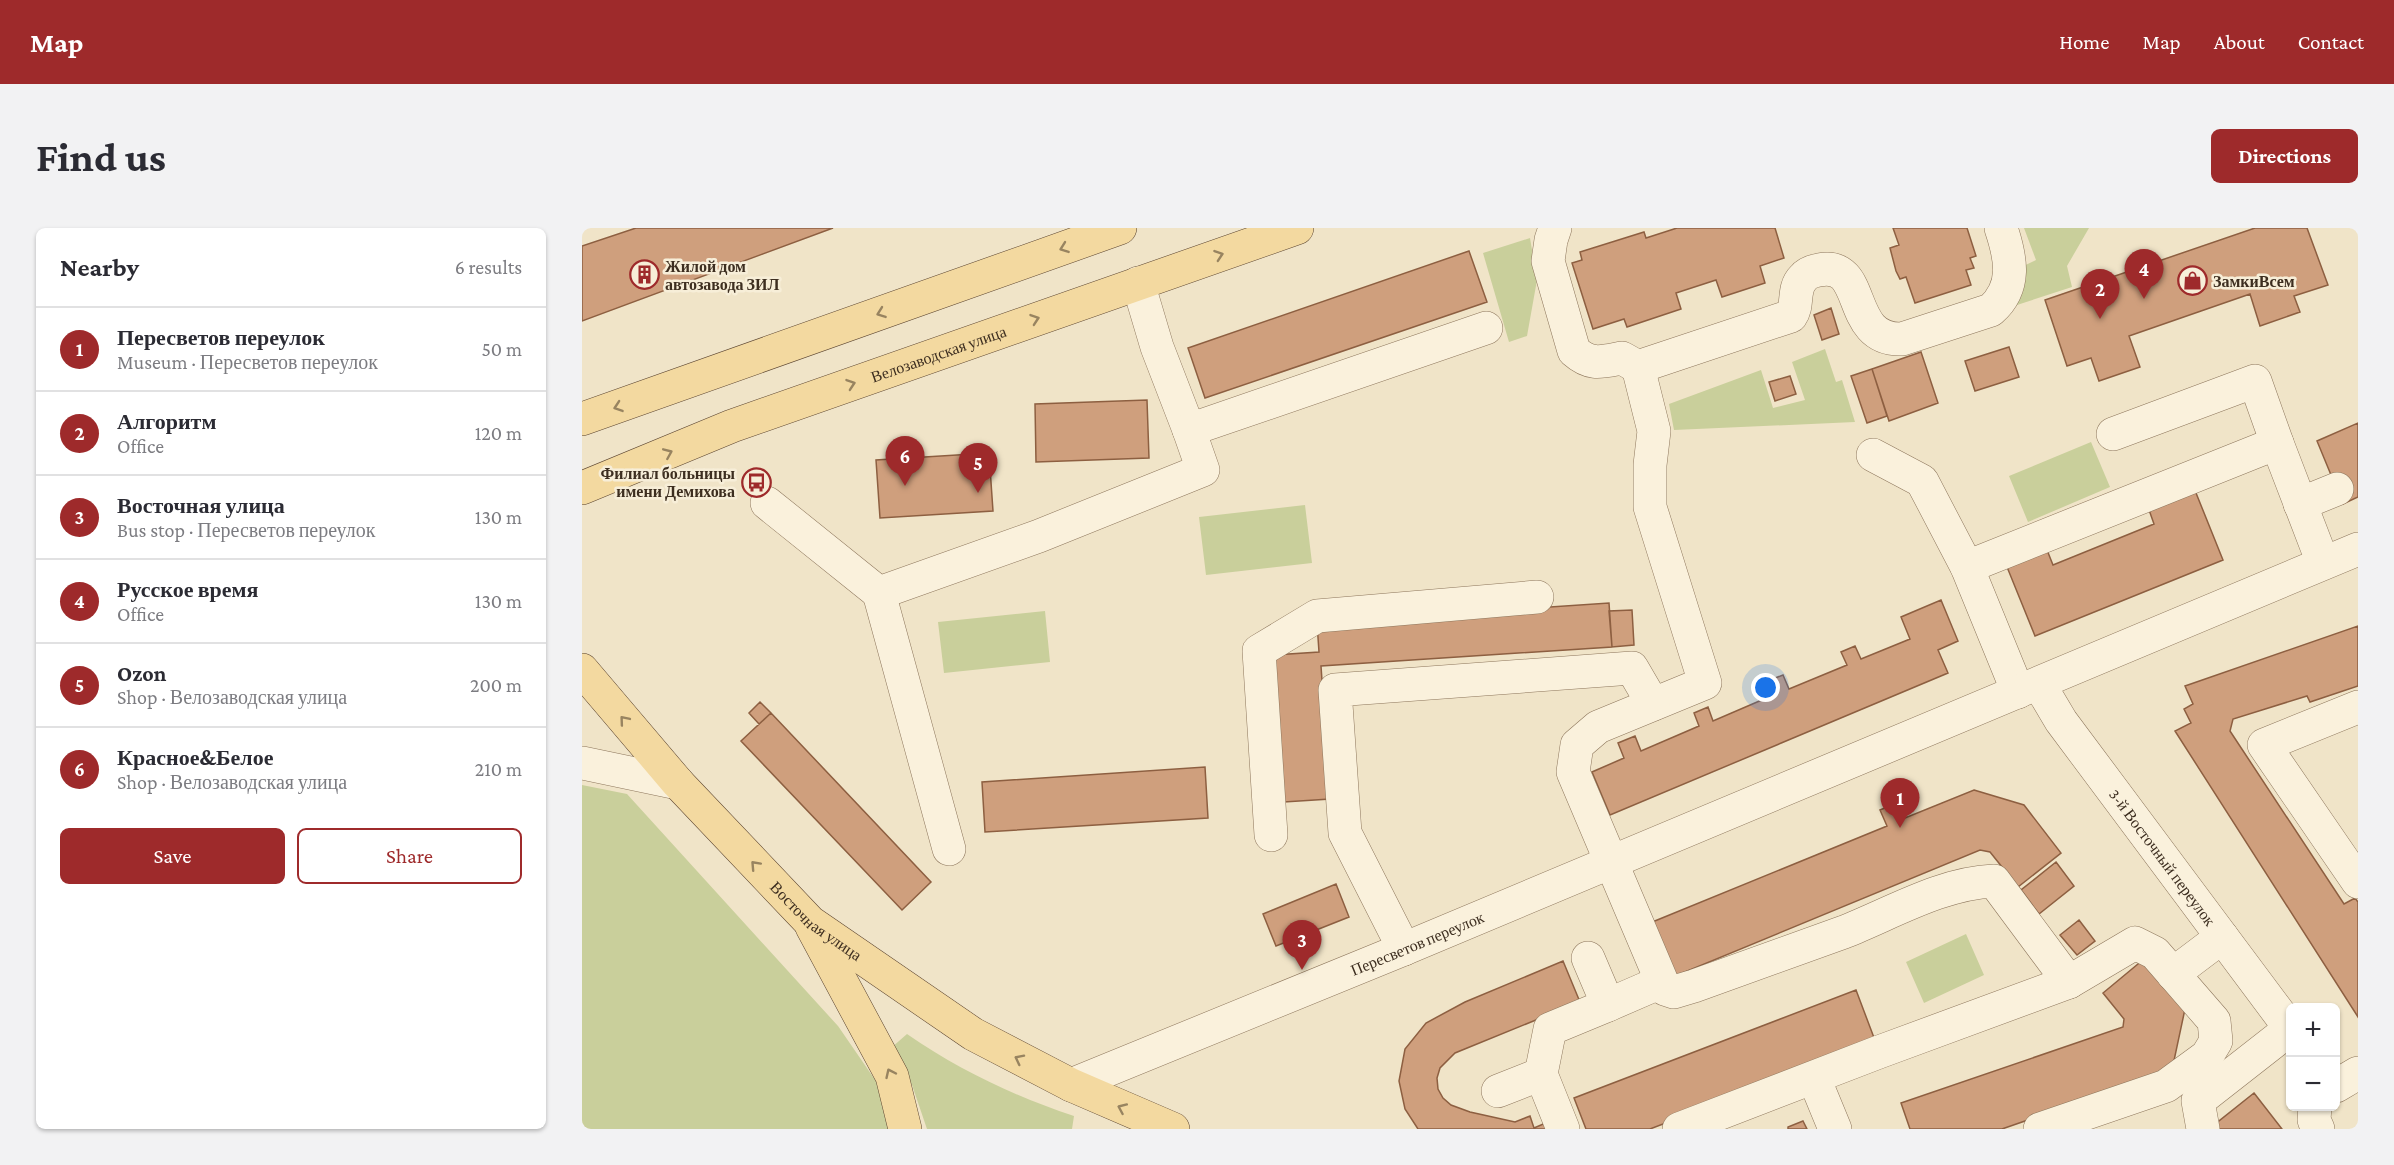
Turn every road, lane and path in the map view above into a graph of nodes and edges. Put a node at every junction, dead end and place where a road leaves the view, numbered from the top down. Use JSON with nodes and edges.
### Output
{"nodes":[{"id":1,"x":1120,"y":228,"type":"edge"},
{"id":2,"x":1297,"y":228,"type":"edge"},
{"id":3,"x":1556,"y":228,"type":"edge"},
{"id":4,"x":2001,"y":228,"type":"edge"},
{"id":5,"x":1138,"y":283,"type":"junction"},
{"id":6,"x":1486,"y":328,"type":"dead end"},
{"id":7,"x":1638,"y":367,"type":"junction"},
{"id":8,"x":582,"y":419,"type":"edge"},
{"id":9,"x":1189,"y":430,"type":"junction"},
{"id":10,"x":2113,"y":434,"type":"dead end"},
{"id":11,"x":2277,"y":443,"type":"junction"},
{"id":12,"x":1873,"y":455,"type":"dead end"},
{"id":13,"x":614,"y":475,"type":"junction"},
{"id":14,"x":1922,"y":481,"type":"junction"},
{"id":15,"x":1890,"y":485,"type":"dead end"},
{"id":16,"x":582,"y":488,"type":"edge"},
{"id":17,"x":2337,"y":489,"type":"dead end"},
{"id":18,"x":582,"y":500,"type":"edge"},
{"id":19,"x":767,"y":503,"type":"dead end"},
{"id":20,"x":2300,"y":504,"type":"junction"},
{"id":21,"x":2358,"y":549,"type":"edge"},
{"id":22,"x":2323,"y":563,"type":"junction"},
{"id":23,"x":1967,"y":567,"type":"junction"},
{"id":24,"x":879,"y":593,"type":"junction"},
{"id":25,"x":1537,"y":597,"type":"dead end"},
{"id":26,"x":582,"y":670,"type":"edge"},
{"id":27,"x":2029,"y":688,"type":"junction"},
{"id":28,"x":1653,"y":704,"type":"junction"},
{"id":29,"x":2358,"y":707,"type":"edge"},
{"id":30,"x":582,"y":764,"type":"edge"},
{"id":31,"x":678,"y":783,"type":"junction"},
{"id":32,"x":1271,"y":835,"type":"dead end"},
{"id":33,"x":949,"y":849,"type":"dead end"},
{"id":34,"x":1611,"y":861,"type":"junction"},
{"id":35,"x":2358,"y":882,"type":"edge"},
{"id":36,"x":810,"y":922,"type":"junction"},
{"id":37,"x":2222,"y":937,"type":"junction"},
{"id":38,"x":1404,"y":949,"type":"junction"},
{"id":39,"x":1588,"y":958,"type":"dead end"},
{"id":40,"x":2173,"y":974,"type":"junction"},
{"id":41,"x":1661,"y":982,"type":"junction"},
{"id":42,"x":2069,"y":982,"type":"junction"},
{"id":43,"x":1608,"y":1005,"type":"junction"},
{"id":44,"x":2286,"y":1023,"type":"edge"},
{"id":45,"x":2286,"y":1031,"type":"edge"},
{"id":46,"x":1541,"y":1074,"type":"junction"},
{"id":47,"x":1814,"y":1078,"type":"junction"},
{"id":48,"x":1071,"y":1085,"type":"junction"},
{"id":49,"x":1498,"y":1091,"type":"dead end"},
{"id":50,"x":2315,"y":1111,"type":"edge"},
{"id":51,"x":905,"y":1129,"type":"edge"},
{"id":52,"x":1173,"y":1129,"type":"edge"},
{"id":53,"x":1563,"y":1129,"type":"edge"},
{"id":54,"x":1679,"y":1129,"type":"edge"},
{"id":55,"x":1835,"y":1129,"type":"edge"},
{"id":56,"x":2040,"y":1129,"type":"edge"},
{"id":57,"x":2203,"y":1129,"type":"edge"},
{"id":58,"x":2318,"y":1129,"type":"edge"}],
"edges":[{"from":1,"to":8,"type":"main road","one_way":true},
{"from":5,"to":2,"type":"main road","name":"Велозаводская улица","one_way":true},
{"from":3,"to":7,"type":"street"},
{"from":4,"to":7,"type":"street"},
{"from":5,"to":9,"type":"street"},
{"from":13,"to":5,"type":"main road","name":"Велозаводская улица","one_way":true},
{"from":6,"to":9,"type":"street"},
{"from":7,"to":28,"type":"street"},
{"from":9,"to":24,"type":"street"},
{"from":10,"to":11,"type":"street"},
{"from":11,"to":20,"type":"street"},
{"from":11,"to":23,"type":"street"},
{"from":12,"to":14,"type":"street"},
{"from":13,"to":16,"type":"main road","name":"Велозаводская улица"},
{"from":13,"to":18,"type":"main road"},
{"from":14,"to":15,"type":"street"},
{"from":14,"to":23,"type":"street","name":"3-й Восточный переулок"},
{"from":17,"to":20,"type":"street"},
{"from":19,"to":24,"type":"street"},
{"from":20,"to":22,"type":"street"},
{"from":21,"to":22,"type":"street","name":"Пересветов переулок"},
{"from":22,"to":27,"type":"street","name":"Пересветов переулок"},
{"from":23,"to":27,"type":"street","name":"3-й Восточный переулок"},
{"from":24,"to":33,"type":"street"},
{"from":25,"to":32,"type":"street"},
{"from":31,"to":26,"type":"main road","name":"Восточная улица","one_way":true},
{"from":27,"to":34,"type":"street","name":"Пересветов переулок"},
{"from":27,"to":37,"type":"street","name":"3-й Восточный переулок"},
{"from":28,"to":34,"type":"street"},
{"from":28,"to":38,"type":"street"},
{"from":29,"to":35,"type":"street"},
{"from":30,"to":31,"type":"street"},
{"from":36,"to":31,"type":"main road","name":"Восточная улица","one_way":true},
{"from":34,"to":38,"type":"street","name":"Пересветов переулок"},
{"from":34,"to":41,"type":"street"},
{"from":48,"to":36,"type":"main road","name":"Восточная улица","one_way":true},
{"from":51,"to":36,"type":"main road","one_way":true},
{"from":37,"to":40,"type":"street"},
{"from":37,"to":44,"type":"street","name":"3-й Восточный переулок"},
{"from":38,"to":48,"type":"street","name":"Пересветов переулок"},
{"from":39,"to":43,"type":"street"},
{"from":40,"to":42,"type":"street"},
{"from":40,"to":56,"type":"street"},
{"from":41,"to":42,"type":"street"},
{"from":41,"to":43,"type":"street"},
{"from":42,"to":47,"type":"street"},
{"from":43,"to":46,"type":"street"},
{"from":45,"to":57,"type":"street"},
{"from":46,"to":49,"type":"street"},
{"from":46,"to":53,"type":"street"},
{"from":47,"to":54,"type":"street"},
{"from":47,"to":55,"type":"street"},
{"from":52,"to":48,"type":"main road","name":"Восточная улица","one_way":true},
{"from":50,"to":58,"type":"street"}]}
